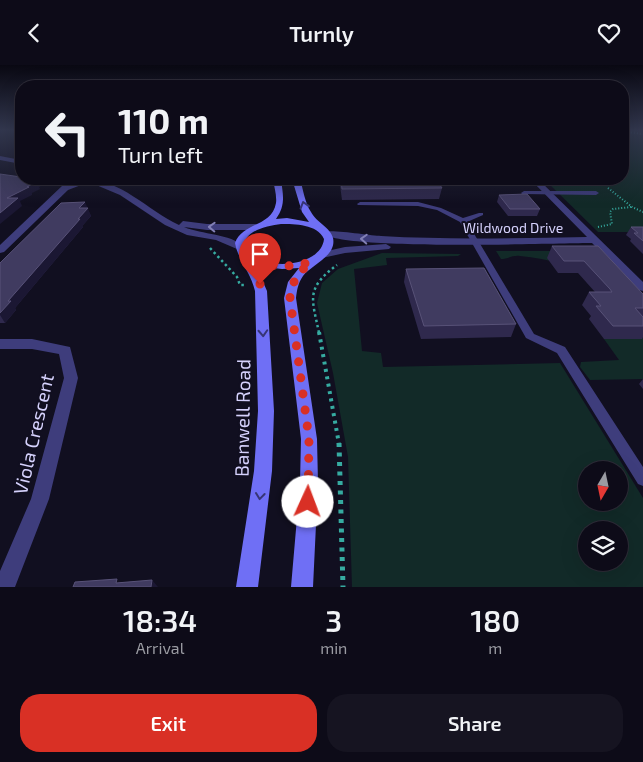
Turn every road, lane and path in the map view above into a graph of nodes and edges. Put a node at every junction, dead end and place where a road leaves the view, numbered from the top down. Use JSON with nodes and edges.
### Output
{"nodes":[{"id":1,"x":0,"y":159,"type":"edge"},
{"id":2,"x":15,"y":161,"type":"edge"},
{"id":3,"x":73,"y":185,"type":"edge"},
{"id":4,"x":104,"y":185,"type":"edge"},
{"id":5,"x":278,"y":185,"type":"edge"},
{"id":6,"x":298,"y":185,"type":"edge"},
{"id":7,"x":540,"y":185,"type":"edge"},
{"id":8,"x":603,"y":185,"type":"edge"},
{"id":9,"x":524,"y":193,"type":"edge"},
{"id":10,"x":548,"y":193,"type":"junction"},
{"id":11,"x":596,"y":193,"type":"dead end"},
{"id":12,"x":360,"y":204,"type":"dead end"},
{"id":13,"x":632,"y":207,"type":"junction"},
{"id":14,"x":643,"y":212,"type":"edge"},
{"id":15,"x":481,"y":214,"type":"dead end"},
{"id":16,"x":463,"y":221,"type":"junction"},
{"id":17,"x":168,"y":223,"type":"junction"},
{"id":18,"x":268,"y":223,"type":"junction"},
{"id":19,"x":256,"y":227,"type":"junction"},
{"id":20,"x":598,"y":227,"type":"dead end"},
{"id":21,"x":322,"y":230,"type":"junction"},
{"id":22,"x":595,"y":240,"type":"junction"},
{"id":23,"x":474,"y":241,"type":"junction"},
{"id":24,"x":430,"y":242,"type":"junction"},
{"id":25,"x":0,"y":250,"type":"edge"},
{"id":26,"x":242,"y":251,"type":"junction"},
{"id":27,"x":316,"y":259,"type":"junction"},
{"id":28,"x":338,"y":264,"type":"dead end"},
{"id":29,"x":310,"y":286,"type":"dead end"},
{"id":30,"x":316,"y":287,"type":"junction"},
{"id":31,"x":643,"y":288,"type":"edge"},
{"id":32,"x":0,"y":344,"type":"edge"},
{"id":33,"x":643,"y":479,"type":"edge"},
{"id":34,"x":4,"y":587,"type":"edge"},
{"id":35,"x":247,"y":587,"type":"edge"},
{"id":36,"x":302,"y":587,"type":"edge"},
{"id":37,"x":343,"y":587,"type":"edge"}],
"edges":[{"from":1,"to":2,"type":"street"},
{"from":3,"to":25,"type":"street"},
{"from":4,"to":17,"type":"street"},
{"from":5,"to":18,"type":"main road"},
{"from":21,"to":6,"type":"main road","one_way":true},
{"from":7,"to":10,"type":"street"},
{"from":8,"to":13,"type":"path"},
{"from":9,"to":10,"type":"lane"},
{"from":10,"to":11,"type":"lane"},
{"from":10,"to":22,"type":"street"},
{"from":12,"to":16,"type":"lane"},
{"from":13,"to":14,"type":"path"},
{"from":13,"to":20,"type":"path"},
{"from":15,"to":16,"type":"lane"},
{"from":16,"to":23,"type":"lane"},
{"from":19,"to":17,"type":"street","one_way":true},
{"from":17,"to":26,"type":"street"},
{"from":18,"to":19,"type":"main road"},
{"from":18,"to":21,"type":"main road"},
{"from":19,"to":26,"type":"main road"},
{"from":24,"to":21,"type":"street","name":"Wildwood Drive","one_way":true},
{"from":21,"to":27,"type":"main road"},
{"from":22,"to":23,"type":"street","name":"Wildwood Drive"},
{"from":22,"to":31,"type":"street"},
{"from":23,"to":24,"type":"street","name":"Wildwood Drive"},
{"from":23,"to":33,"type":"lane"},
{"from":24,"to":27,"type":"street","name":"Wildwood Drive"},
{"from":26,"to":27,"type":"main road"},
{"from":26,"to":35,"type":"main road","name":"Banwell Road","one_way":true},
{"from":27,"to":36,"type":"main road"},
{"from":28,"to":30,"type":"path"},
{"from":29,"to":30,"type":"path"},
{"from":30,"to":37,"type":"path"},
{"from":32,"to":34,"type":"street","name":"Viola Crescent"}]}
